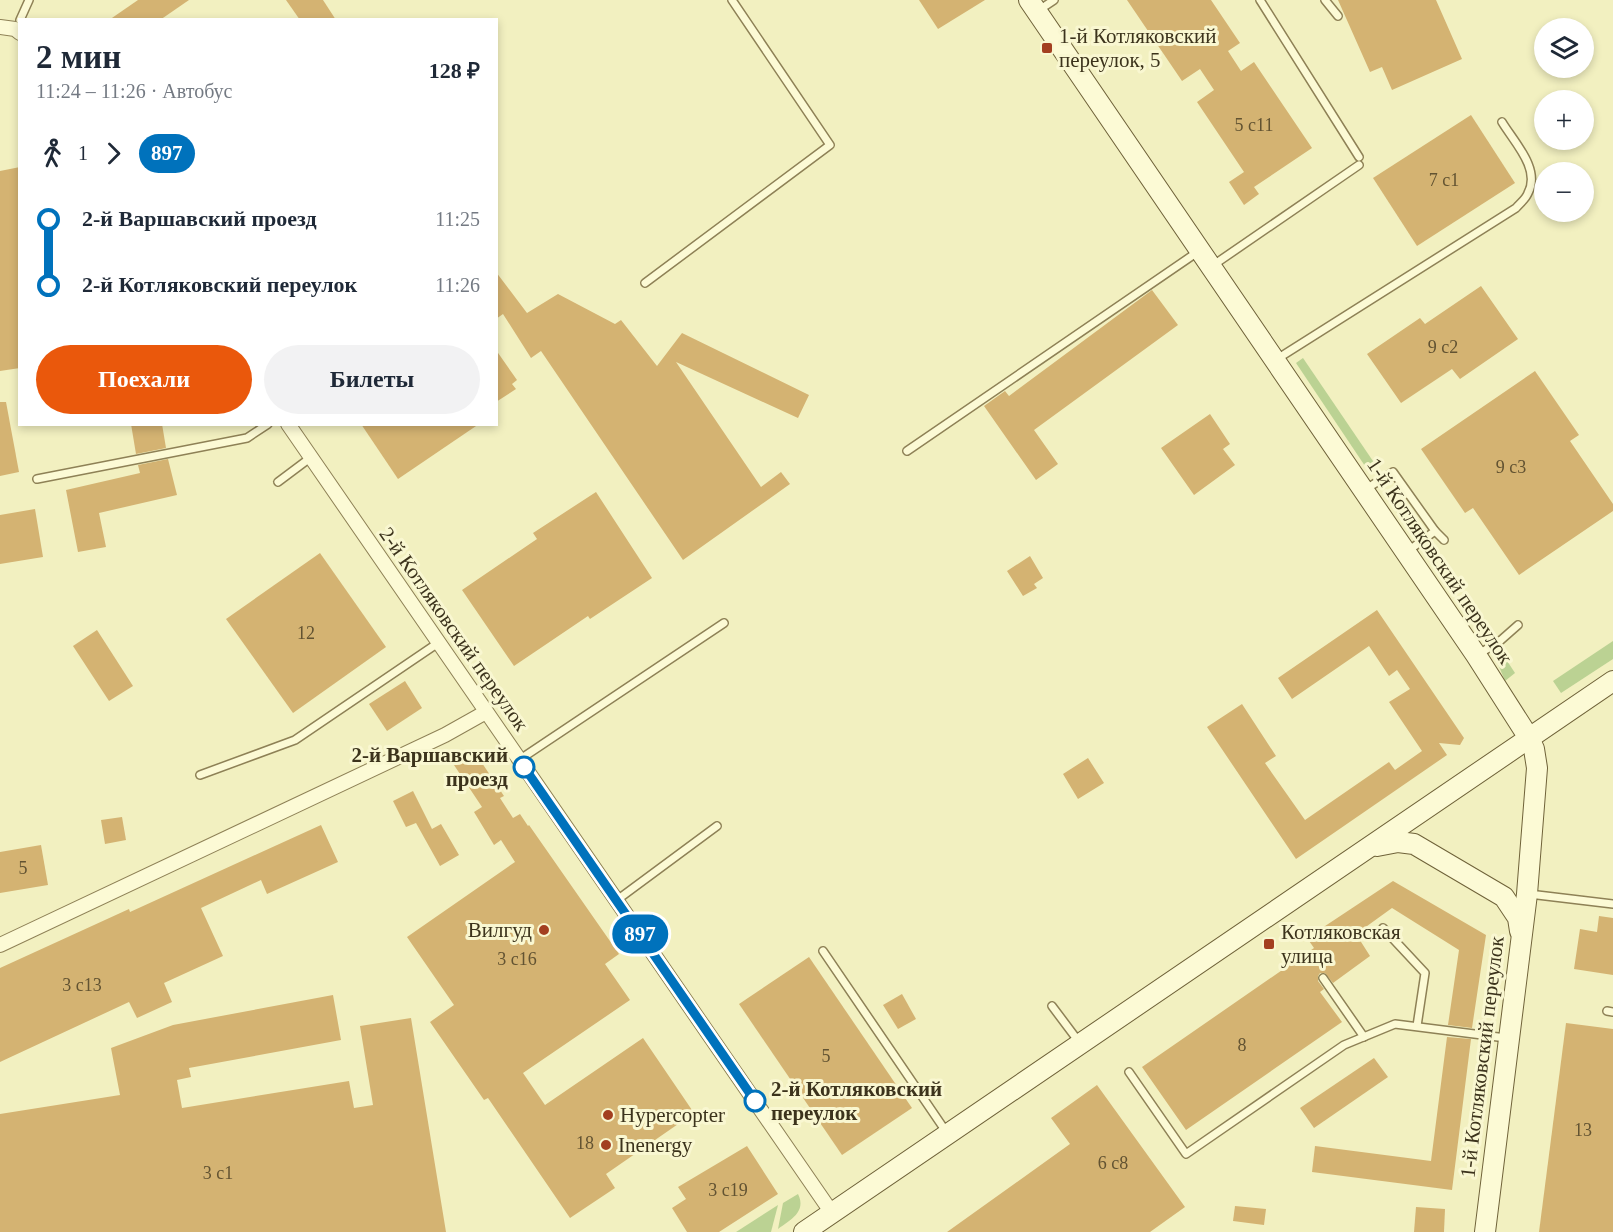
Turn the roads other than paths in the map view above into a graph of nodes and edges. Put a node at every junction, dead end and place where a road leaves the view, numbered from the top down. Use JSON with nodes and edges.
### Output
{"nodes":[{"id":1,"x":29,"y":0,"type":"edge"},
{"id":2,"x":732,"y":0,"type":"edge"},
{"id":3,"x":1054,"y":0,"type":"edge"},
{"id":4,"x":1260,"y":0,"type":"edge"},
{"id":5,"x":1325,"y":0,"type":"edge"},
{"id":6,"x":1033,"y":6,"type":"edge"},
{"id":7,"x":1338,"y":16,"type":"dead end"},
{"id":8,"x":22,"y":18,"type":"edge"},
{"id":9,"x":18,"y":26,"type":"edge"},
{"id":10,"x":0,"y":27,"type":"edge"},
{"id":11,"x":1502,"y":122,"type":"dead end"},
{"id":12,"x":1359,"y":157,"type":"dead end"},
{"id":13,"x":1359,"y":165,"type":"dead end"},
{"id":14,"x":1206,"y":258,"type":"junction"},
{"id":15,"x":645,"y":283,"type":"dead end"},
{"id":16,"x":1275,"y":360,"type":"junction"},
{"id":17,"x":265,"y":426,"type":"edge"},
{"id":18,"x":289,"y":426,"type":"edge"},
{"id":19,"x":907,"y":451,"type":"dead end"},
{"id":20,"x":310,"y":458,"type":"junction"},
{"id":21,"x":37,"y":479,"type":"dead end"},
{"id":22,"x":278,"y":482,"type":"dead end"},
{"id":23,"x":1364,"y":491,"type":"junction"},
{"id":24,"x":1435,"y":531,"type":"junction"},
{"id":25,"x":1444,"y":540,"type":"dead end"},
{"id":26,"x":1406,"y":552,"type":"junction"},
{"id":27,"x":724,"y":623,"type":"dead end"},
{"id":28,"x":1518,"y":625,"type":"dead end"},
{"id":29,"x":438,"y":643,"type":"junction"},
{"id":30,"x":1476,"y":655,"type":"junction"},
{"id":31,"x":1613,"y":681,"type":"edge"},
{"id":32,"x":486,"y":712,"type":"junction"},
{"id":33,"x":1529,"y":738,"type":"junction"},
{"id":34,"x":519,"y":760,"type":"junction"},
{"id":35,"x":200,"y":774,"type":"dead end"},
{"id":36,"x":717,"y":826,"type":"dead end"},
{"id":37,"x":1369,"y":849,"type":"junction"},
{"id":38,"x":1527,"y":894,"type":"junction"},
{"id":39,"x":617,"y":900,"type":"junction"},
{"id":40,"x":1613,"y":904,"type":"edge"},
{"id":41,"x":1383,"y":928,"type":"dead end"},
{"id":42,"x":0,"y":945,"type":"edge"},
{"id":43,"x":1520,"y":947,"type":"junction"},
{"id":44,"x":823,"y":951,"type":"dead end"},
{"id":45,"x":1323,"y":978,"type":"dead end"},
{"id":46,"x":1052,"y":1006,"type":"dead end"},
{"id":47,"x":1417,"y":1026,"type":"junction"},
{"id":48,"x":1364,"y":1037,"type":"junction"},
{"id":49,"x":1509,"y":1038,"type":"junction"},
{"id":50,"x":1081,"y":1044,"type":"junction"},
{"id":51,"x":1128,"y":1072,"type":"dead end"},
{"id":52,"x":949,"y":1135,"type":"junction"},
{"id":53,"x":832,"y":1213,"type":"junction"},
{"id":54,"x":804,"y":1232,"type":"edge"},
{"id":55,"x":1485,"y":1232,"type":"edge"}],
"edges":[{"from":1,"to":8,"type":"lane"},
{"from":2,"to":15,"type":"lane"},
{"from":3,"to":6,"type":"lane"},
{"from":4,"to":12,"type":"lane"},
{"from":5,"to":7,"type":"lane"},
{"from":6,"to":14,"type":"street","name":"1-й Котляковский переулок"},
{"from":9,"to":10,"type":"street"},
{"from":11,"to":16,"type":"lane"},
{"from":13,"to":14,"type":"lane"},
{"from":14,"to":16,"type":"street","name":"1-й Котляковский переулок"},
{"from":14,"to":19,"type":"lane"},
{"from":16,"to":23,"type":"street","name":"1-й Котляковский переулок"},
{"from":17,"to":21,"type":"lane"},
{"from":18,"to":20,"type":"street","name":"2-й Котляковский переулок"},
{"from":20,"to":22,"type":"lane"},
{"from":20,"to":29,"type":"street","name":"2-й Котляковский переулок"},
{"from":23,"to":24,"type":"lane"},
{"from":23,"to":26,"type":"street","name":"1-й Котляковский переулок"},
{"from":24,"to":25,"type":"lane"},
{"from":24,"to":26,"type":"lane"},
{"from":26,"to":30,"type":"street","name":"1-й Котляковский переулок"},
{"from":27,"to":34,"type":"lane"},
{"from":28,"to":30,"type":"lane"},
{"from":29,"to":32,"type":"street","name":"2-й Котляковский переулок"},
{"from":29,"to":35,"type":"lane"},
{"from":30,"to":33,"type":"street","name":"1-й Котляковский переулок"},
{"from":31,"to":33,"type":"street"},
{"from":32,"to":34,"type":"street","name":"2-й Котляковский переулок"},
{"from":32,"to":42,"type":"street"},
{"from":33,"to":37,"type":"street"},
{"from":33,"to":38,"type":"street","name":"1-й Котляковский переулок"},
{"from":34,"to":39,"type":"street","name":"2-й Котляковский переулок"},
{"from":36,"to":39,"type":"lane"},
{"from":37,"to":43,"type":"street"},
{"from":37,"to":50,"type":"street"},
{"from":38,"to":40,"type":"lane"},
{"from":38,"to":43,"type":"street","name":"1-й Котляковский переулок"},
{"from":39,"to":53,"type":"street","name":"2-й Котляковский переулок"},
{"from":41,"to":47,"type":"lane"},
{"from":43,"to":49,"type":"street","name":"1-й Котляковский переулок"},
{"from":44,"to":52,"type":"lane"},
{"from":45,"to":48,"type":"lane"},
{"from":46,"to":50,"type":"lane"},
{"from":47,"to":48,"type":"lane"},
{"from":47,"to":49,"type":"lane"},
{"from":48,"to":51,"type":"lane"},
{"from":49,"to":55,"type":"street","name":"1-й Котляковский переулок"},
{"from":50,"to":52,"type":"street"},
{"from":52,"to":53,"type":"street"},
{"from":53,"to":54,"type":"street"}]}
